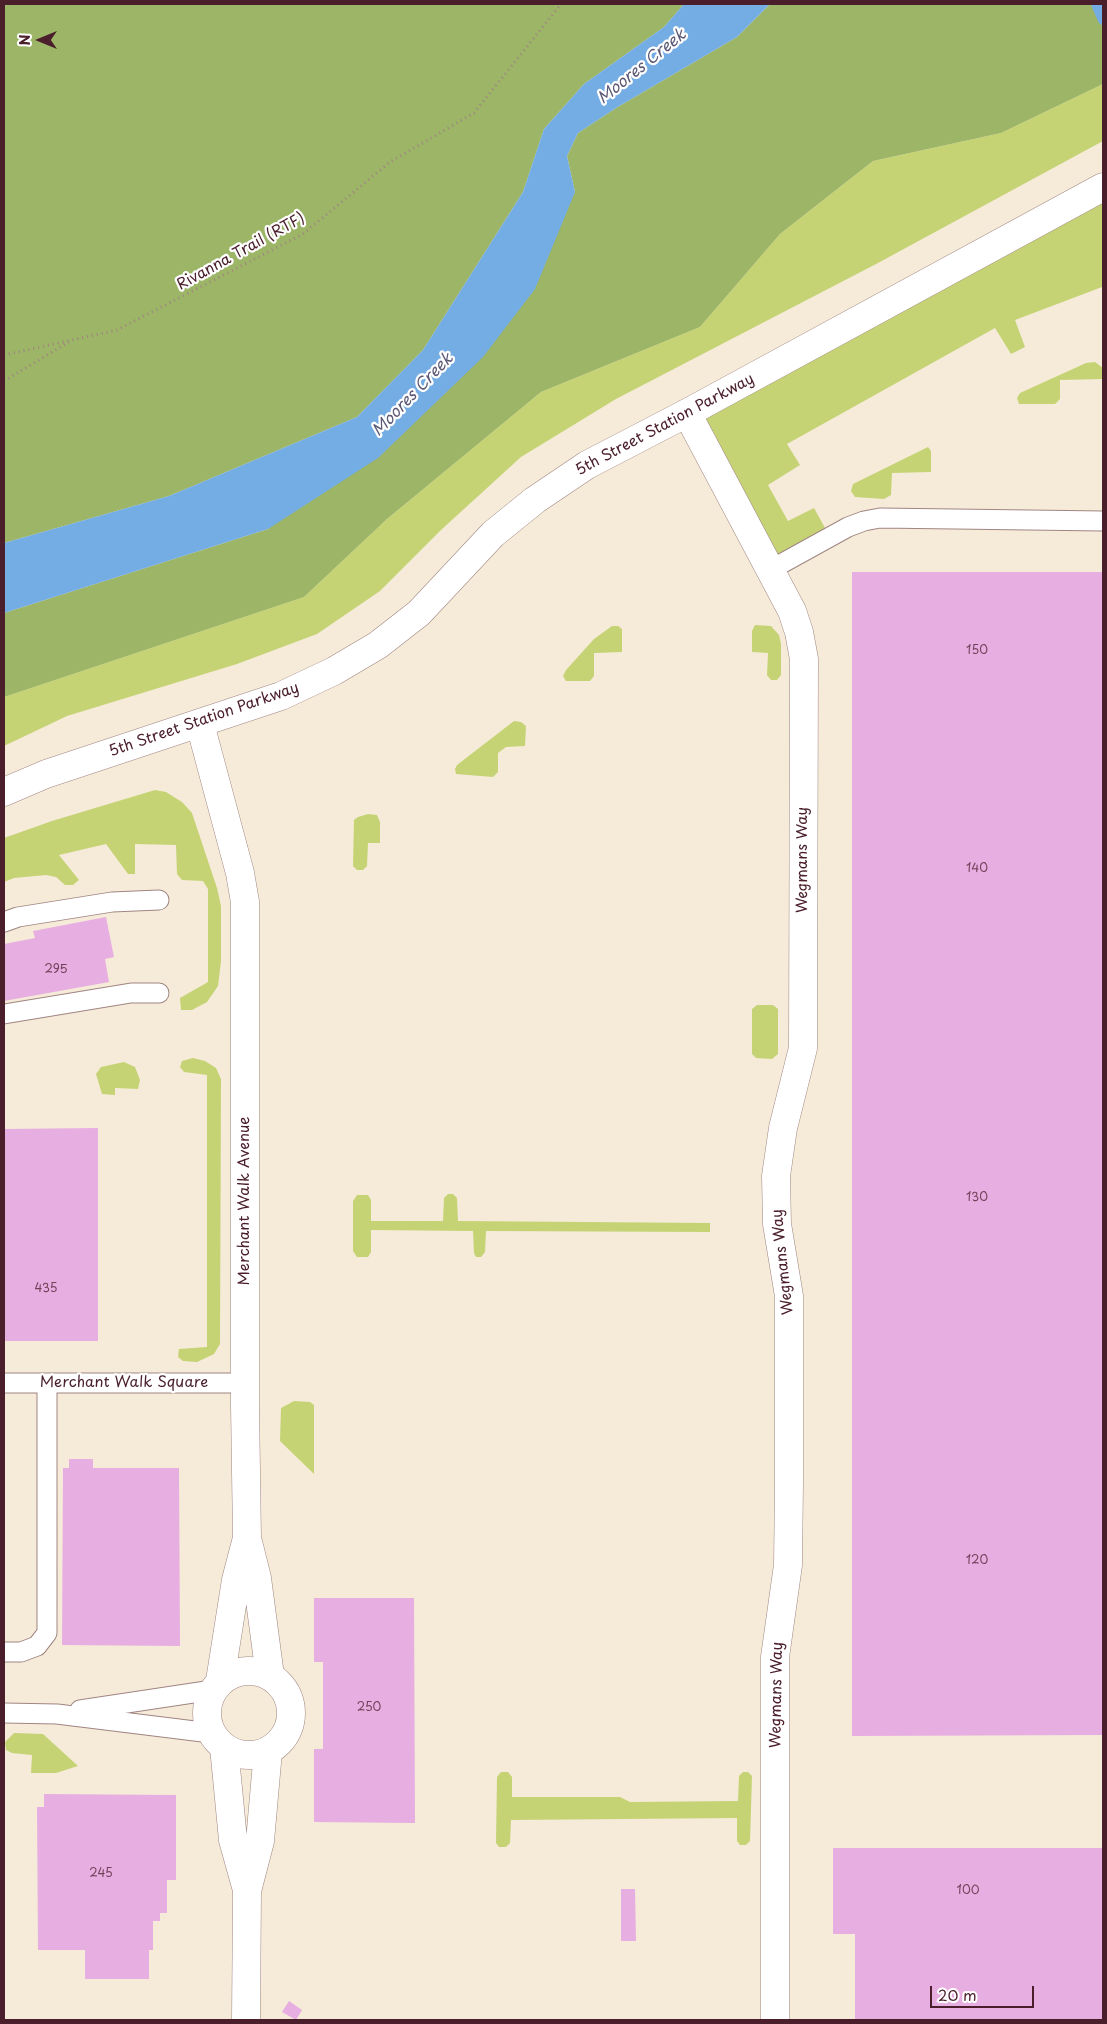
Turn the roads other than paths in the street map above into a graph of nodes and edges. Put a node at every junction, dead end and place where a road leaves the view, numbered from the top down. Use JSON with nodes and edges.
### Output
{"nodes":[{"id":1,"x":1103,"y":187,"type":"edge"},
{"id":2,"x":686,"y":413,"type":"junction"},
{"id":3,"x":1103,"y":521,"type":"edge"},
{"id":4,"x":770,"y":570,"type":"junction"},
{"id":5,"x":200,"y":724,"type":"junction"},
{"id":6,"x":4,"y":792,"type":"edge"},
{"id":7,"x":159,"y":900,"type":"dead end"},
{"id":8,"x":4,"y":922,"type":"edge"},
{"id":9,"x":159,"y":993,"type":"dead end"},
{"id":10,"x":4,"y":1014,"type":"edge"},
{"id":11,"x":4,"y":1383,"type":"edge"},
{"id":12,"x":47,"y":1383,"type":"junction"},
{"id":13,"x":245,"y":1383,"type":"junction"},
{"id":14,"x":247,"y":1538,"type":"junction"},
{"id":15,"x":4,"y":1652,"type":"edge"},
{"id":16,"x":270,"y":1676,"type":"junction"},
{"id":17,"x":217,"y":1686,"type":"junction"},
{"id":18,"x":4,"y":1713,"type":"edge"},
{"id":19,"x":57,"y":1714,"type":"junction"},
{"id":20,"x":218,"y":1740,"type":"junction"},
{"id":21,"x":268,"y":1751,"type":"junction"},
{"id":22,"x":248,"y":1891,"type":"junction"},
{"id":23,"x":246,"y":2020,"type":"edge"},
{"id":24,"x":775,"y":2020,"type":"edge"}],
"edges":[{"from":1,"to":2,"type":"street","name":"5th Street Station Parkway"},
{"from":2,"to":4,"type":"street","name":"Wegmans Way"},
{"from":2,"to":5,"type":"street","name":"5th Street Station Parkway"},
{"from":3,"to":4,"type":"lane"},
{"from":4,"to":24,"type":"street","name":"Wegmans Way"},
{"from":5,"to":6,"type":"street","name":"5th Street Station Parkway"},
{"from":5,"to":13,"type":"street","name":"Merchant Walk Avenue"},
{"from":7,"to":8,"type":"lane"},
{"from":9,"to":10,"type":"lane"},
{"from":11,"to":12,"type":"lane","name":"Merchant Walk Square"},
{"from":12,"to":13,"type":"lane","name":"Merchant Walk Square"},
{"from":12,"to":15,"type":"lane"},
{"from":13,"to":14,"type":"street","name":"Merchant Walk Avenue"},
{"from":14,"to":16,"type":"street"},
{"from":14,"to":17,"type":"street","name":"Merchant Walk Avenue"},
{"from":16,"to":17,"type":"street"},
{"from":16,"to":21,"type":"street"},
{"from":17,"to":19,"type":"lane"},
{"from":17,"to":20,"type":"street"},
{"from":18,"to":19,"type":"lane"},
{"from":19,"to":20,"type":"lane"},
{"from":20,"to":21,"type":"street"},
{"from":20,"to":22,"type":"street"},
{"from":21,"to":22,"type":"street"},
{"from":22,"to":23,"type":"street"}]}
